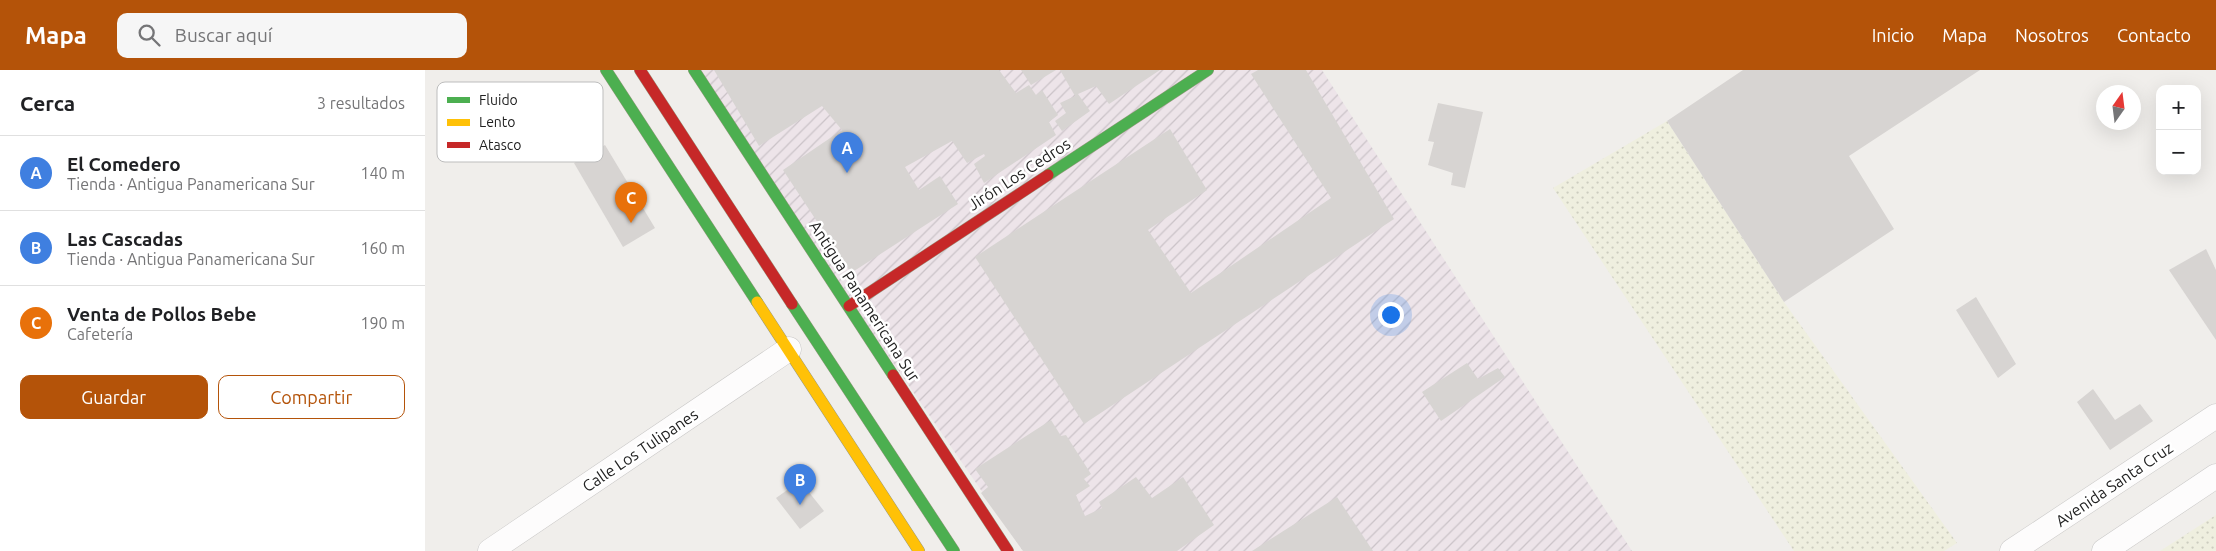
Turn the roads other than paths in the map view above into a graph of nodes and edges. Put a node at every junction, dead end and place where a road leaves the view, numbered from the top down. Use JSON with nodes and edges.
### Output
{"nodes":[{"id":1,"x":606,"y":70,"type":"edge"},
{"id":2,"x":640,"y":70,"type":"edge"},
{"id":3,"x":693,"y":70,"type":"edge"},
{"id":4,"x":1208,"y":70,"type":"edge"},
{"id":5,"x":849,"y":306,"type":"junction"},
{"id":6,"x":789,"y":349,"type":"junction"},
{"id":7,"x":2216,"y":416,"type":"edge"},
{"id":8,"x":2216,"y":476,"type":"edge"},
{"id":9,"x":490,"y":551,"type":"edge"},
{"id":10,"x":919,"y":551,"type":"edge"},
{"id":11,"x":954,"y":551,"type":"edge"},
{"id":12,"x":1008,"y":551,"type":"edge"},
{"id":13,"x":2012,"y":551,"type":"edge"},
{"id":14,"x":2104,"y":551,"type":"edge"}],
"edges":[{"from":1,"to":6,"type":"main road"},
{"from":2,"to":11,"type":"main road"},
{"from":3,"to":5,"type":"main road","name":"Antigua Panamericana Sur"},
{"from":4,"to":5,"type":"main road","name":"Jirón Los Cedros"},
{"from":5,"to":12,"type":"main road","name":"Antigua Panamericana Sur"},
{"from":6,"to":9,"type":"street","name":"Calle Los Tulipanes"},
{"from":6,"to":10,"type":"main road"},
{"from":7,"to":13,"type":"street","name":"Avenida Santa Cruz"},
{"from":8,"to":14,"type":"street"}]}
